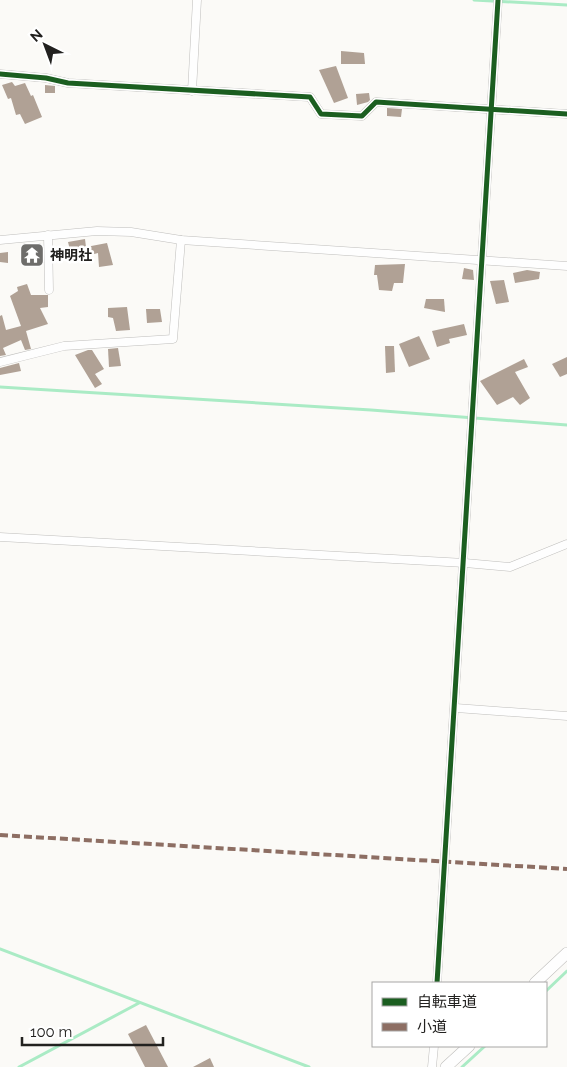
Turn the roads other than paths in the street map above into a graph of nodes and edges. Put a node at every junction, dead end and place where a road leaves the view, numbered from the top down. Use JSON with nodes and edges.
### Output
{"nodes":[{"id":1,"x":198,"y":0,"type":"edge"},
{"id":2,"x":498,"y":0,"type":"edge"},
{"id":3,"x":0,"y":74,"type":"edge"},
{"id":4,"x":192,"y":90,"type":"junction"},
{"id":5,"x":491,"y":109,"type":"junction"},
{"id":6,"x":567,"y":114,"type":"edge"},
{"id":7,"x":48,"y":235,"type":"junction"},
{"id":8,"x":0,"y":240,"type":"edge"},
{"id":9,"x":181,"y":240,"type":"junction"},
{"id":10,"x":481,"y":261,"type":"junction"},
{"id":11,"x":567,"y":266,"type":"edge"},
{"id":12,"x":48,"y":290,"type":"dead end"},
{"id":13,"x":0,"y":362,"type":"edge"},
{"id":14,"x":0,"y":537,"type":"edge"},
{"id":15,"x":567,"y":544,"type":"edge"},
{"id":16,"x":465,"y":563,"type":"junction"},
{"id":17,"x":456,"y":708,"type":"junction"},
{"id":18,"x":567,"y":716,"type":"edge"},
{"id":19,"x":567,"y":953,"type":"edge"},
{"id":20,"x":437,"y":982,"type":"edge"},
{"id":21,"x":536,"y":982,"type":"edge"},
{"id":22,"x":434,"y":1047,"type":"edge"},
{"id":23,"x":468,"y":1047,"type":"edge"},
{"id":24,"x":432,"y":1067,"type":"edge"},
{"id":25,"x":446,"y":1067,"type":"edge"}],
"edges":[{"from":1,"to":4,"type":"street"},
{"from":2,"to":5,"type":"street"},
{"from":3,"to":4,"type":"street"},
{"from":4,"to":5,"type":"street"},
{"from":5,"to":6,"type":"street"},
{"from":5,"to":10,"type":"street"},
{"from":7,"to":8,"type":"street"},
{"from":7,"to":9,"type":"street"},
{"from":7,"to":12,"type":"street"},
{"from":9,"to":10,"type":"street"},
{"from":9,"to":13,"type":"street"},
{"from":10,"to":11,"type":"street"},
{"from":10,"to":16,"type":"street"},
{"from":14,"to":16,"type":"street"},
{"from":15,"to":16,"type":"street"},
{"from":16,"to":17,"type":"street"},
{"from":17,"to":18,"type":"street"},
{"from":17,"to":20,"type":"street"},
{"from":19,"to":21,"type":"main road"},
{"from":22,"to":24,"type":"street"},
{"from":23,"to":25,"type":"main road"}]}
